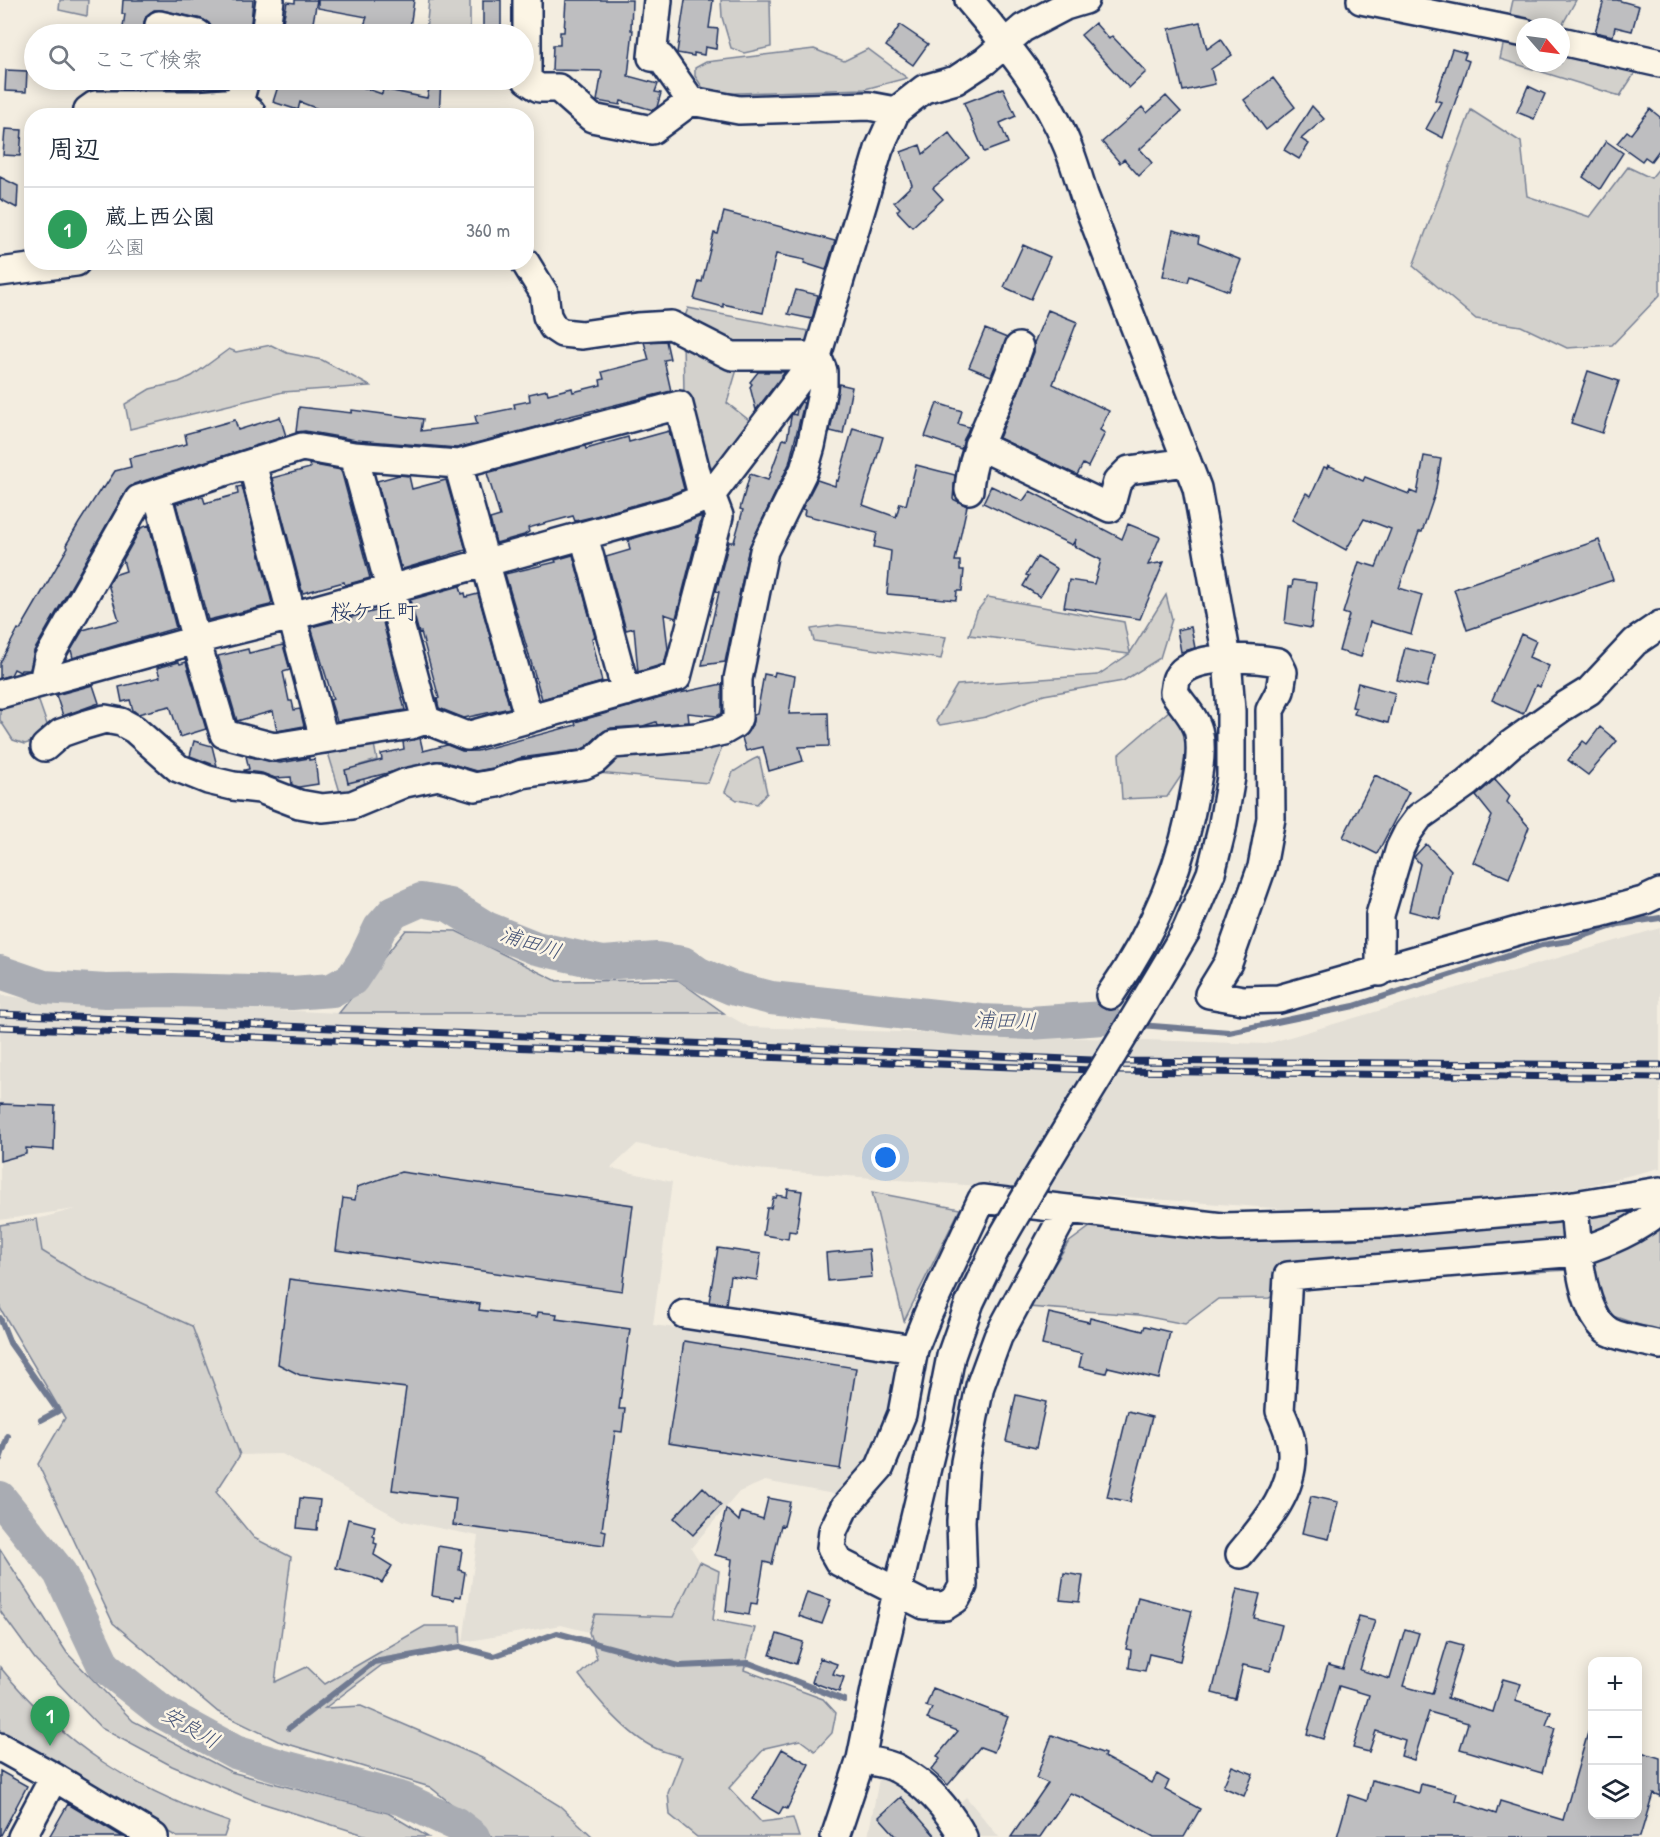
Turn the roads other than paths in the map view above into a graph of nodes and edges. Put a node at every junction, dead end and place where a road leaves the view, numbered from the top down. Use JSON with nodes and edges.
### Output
{"nodes":[{"id":1,"x":270,"y":0,"type":"edge"},
{"id":2,"x":527,"y":0,"type":"edge"},
{"id":3,"x":658,"y":0,"type":"edge"},
{"id":4,"x":969,"y":0,"type":"edge"},
{"id":5,"x":1085,"y":0,"type":"edge"},
{"id":6,"x":1360,"y":0,"type":"edge"},
{"id":7,"x":266,"y":24,"type":"edge"},
{"id":8,"x":527,"y":24,"type":"edge"},
{"id":9,"x":1516,"y":31,"type":"edge"},
{"id":10,"x":1006,"y":43,"type":"junction"},
{"id":11,"x":1570,"y":43,"type":"edge"},
{"id":12,"x":1660,"y":63,"type":"edge"},
{"id":13,"x":534,"y":85,"type":"edge"},
{"id":14,"x":245,"y":99,"type":"edge"},
{"id":15,"x":691,"y":101,"type":"junction"},
{"id":16,"x":90,"y":108,"type":"edge"},
{"id":17,"x":896,"y":111,"type":"junction"},
{"id":18,"x":24,"y":269,"type":"edge"},
{"id":19,"x":530,"y":270,"type":"edge"},
{"id":20,"x":0,"y":272,"type":"edge"},
{"id":21,"x":1019,"y":346,"type":"dead end"},
{"id":22,"x":817,"y":356,"type":"junction"},
{"id":23,"x":978,"y":445,"type":"junction"},
{"id":24,"x":354,"y":456,"type":"junction"},
{"id":25,"x":1187,"y":462,"type":"junction"},
{"id":26,"x":252,"y":463,"type":"junction"},
{"id":27,"x":458,"y":464,"type":"junction"},
{"id":28,"x":969,"y":490,"type":"dead end"},
{"id":29,"x":157,"y":494,"type":"junction"},
{"id":30,"x":707,"y":497,"type":"junction"},
{"id":31,"x":584,"y":536,"type":"junction"},
{"id":32,"x":486,"y":563,"type":"junction"},
{"id":33,"x":391,"y":589,"type":"junction"},
{"id":34,"x":292,"y":616,"type":"junction"},
{"id":35,"x":1660,"y":625,"type":"edge"},
{"id":36,"x":196,"y":640,"type":"junction"},
{"id":37,"x":1227,"y":658,"type":"junction"},
{"id":38,"x":42,"y":682,"type":"junction"},
{"id":39,"x":626,"y":692,"type":"junction"},
{"id":40,"x":0,"y":694,"type":"edge"},
{"id":41,"x":529,"y":719,"type":"junction"},
{"id":42,"x":426,"y":720,"type":"junction"},
{"id":43,"x":324,"y":739,"type":"junction"},
{"id":44,"x":45,"y":747,"type":"dead end"},
{"id":45,"x":1660,"y":892,"type":"edge"},
{"id":46,"x":1380,"y":972,"type":"junction"},
{"id":47,"x":1110,"y":995,"type":"dead end"},
{"id":48,"x":1660,"y":1191,"type":"edge"},
{"id":49,"x":1574,"y":1205,"type":"junction"},
{"id":50,"x":1067,"y":1209,"type":"junction"},
{"id":51,"x":1660,"y":1210,"type":"edge"},
{"id":52,"x":1578,"y":1252,"type":"junction"},
{"id":53,"x":684,"y":1314,"type":"dead end"},
{"id":54,"x":1660,"y":1346,"type":"edge"},
{"id":55,"x":914,"y":1349,"type":"junction"},
{"id":56,"x":1240,"y":1554,"type":"dead end"},
{"id":57,"x":897,"y":1592,"type":"junction"},
{"id":58,"x":0,"y":1748,"type":"edge"},
{"id":59,"x":861,"y":1759,"type":"junction"},
{"id":60,"x":54,"y":1777,"type":"junction"},
{"id":61,"x":150,"y":1836,"type":"edge"},
{"id":62,"x":22,"y":1837,"type":"edge"},
{"id":63,"x":835,"y":1837,"type":"edge"},
{"id":64,"x":963,"y":1837,"type":"edge"}],
"edges":[{"from":1,"to":7,"type":"street"},
{"from":2,"to":8,"type":"street"},
{"from":3,"to":15,"type":"street"},
{"from":4,"to":10,"type":"street"},
{"from":5,"to":10,"type":"street"},
{"from":6,"to":9,"type":"street"},
{"from":10,"to":17,"type":"street"},
{"from":10,"to":25,"type":"street"},
{"from":11,"to":12,"type":"street"},
{"from":13,"to":15,"type":"street"},
{"from":14,"to":16,"type":"street"},
{"from":15,"to":17,"type":"street"},
{"from":17,"to":22,"type":"street"},
{"from":18,"to":20,"type":"street"},
{"from":19,"to":22,"type":"street"},
{"from":21,"to":23,"type":"street"},
{"from":22,"to":30,"type":"street"},
{"from":22,"to":44,"type":"street"},
{"from":23,"to":25,"type":"street"},
{"from":23,"to":28,"type":"street"},
{"from":24,"to":26,"type":"street"},
{"from":24,"to":27,"type":"street"},
{"from":24,"to":33,"type":"street"},
{"from":25,"to":37,"type":"street"},
{"from":26,"to":29,"type":"street"},
{"from":26,"to":34,"type":"street"},
{"from":27,"to":30,"type":"street"},
{"from":27,"to":32,"type":"street"},
{"from":29,"to":36,"type":"street"},
{"from":29,"to":38,"type":"street"},
{"from":30,"to":31,"type":"street"},
{"from":30,"to":39,"type":"street"},
{"from":31,"to":32,"type":"street"},
{"from":31,"to":39,"type":"street"},
{"from":32,"to":33,"type":"street"},
{"from":32,"to":41,"type":"street"},
{"from":33,"to":34,"type":"street"},
{"from":33,"to":42,"type":"street"},
{"from":34,"to":36,"type":"street"},
{"from":34,"to":43,"type":"street"},
{"from":35,"to":46,"type":"street"},
{"from":36,"to":38,"type":"street"},
{"from":36,"to":43,"type":"street"},
{"from":37,"to":46,"type":"street"},
{"from":37,"to":47,"type":"street"},
{"from":37,"to":57,"type":"street","bridge":true},
{"from":38,"to":40,"type":"street"},
{"from":39,"to":41,"type":"street"},
{"from":41,"to":42,"type":"street"},
{"from":42,"to":43,"type":"street"},
{"from":45,"to":46,"type":"street"},
{"from":48,"to":49,"type":"street"},
{"from":49,"to":50,"type":"street"},
{"from":49,"to":52,"type":"street"},
{"from":50,"to":55,"type":"street"},
{"from":50,"to":57,"type":"street"},
{"from":51,"to":52,"type":"street"},
{"from":52,"to":54,"type":"street"},
{"from":52,"to":56,"type":"street"},
{"from":53,"to":55,"type":"street"},
{"from":55,"to":57,"type":"street"},
{"from":57,"to":59,"type":"street"},
{"from":58,"to":60,"type":"street"},
{"from":59,"to":63,"type":"street"},
{"from":59,"to":64,"type":"street"},
{"from":60,"to":61,"type":"street"},
{"from":60,"to":62,"type":"street"}]}
